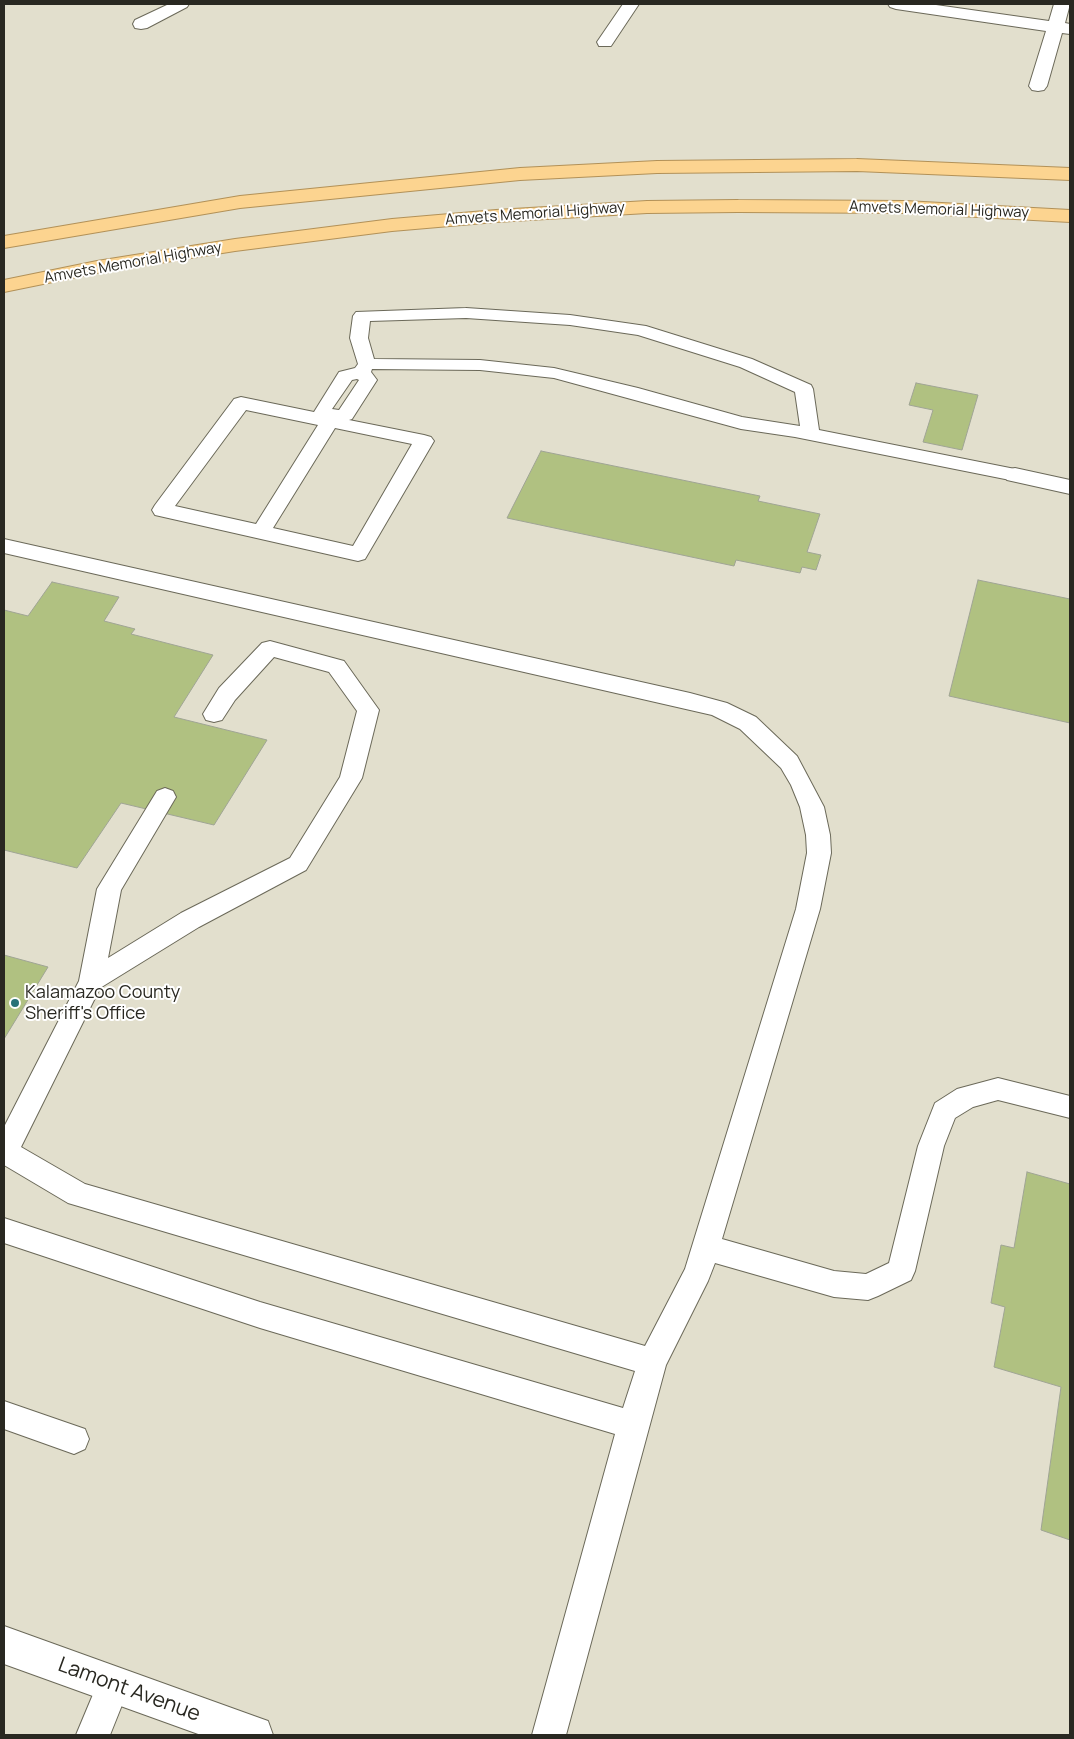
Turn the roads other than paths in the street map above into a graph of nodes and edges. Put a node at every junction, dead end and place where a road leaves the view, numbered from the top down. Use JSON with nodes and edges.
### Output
{"nodes":[{"id":1,"x":181,"y":4,"type":"edge"},
{"id":2,"x":631,"y":4,"type":"edge"},
{"id":3,"x":896,"y":4,"type":"edge"},
{"id":4,"x":1062,"y":4,"type":"edge"},
{"id":5,"x":141,"y":24,"type":"dead end"},
{"id":6,"x":1063,"y":28,"type":"edge"},
{"id":7,"x":605,"y":42,"type":"dead end"},
{"id":8,"x":1038,"y":86,"type":"dead end"},
{"id":9,"x":1070,"y":174,"type":"edge"},
{"id":10,"x":1070,"y":216,"type":"edge"},
{"id":11,"x":4,"y":242,"type":"edge"},
{"id":12,"x":4,"y":286,"type":"edge"},
{"id":13,"x":364,"y":368,"type":"junction"},
{"id":14,"x":331,"y":419,"type":"junction"},
{"id":15,"x":810,"y":434,"type":"junction"},
{"id":16,"x":1015,"y":475,"type":"joint"},
{"id":17,"x":1070,"y":487,"type":"edge"},
{"id":18,"x":260,"y":532,"type":"junction"},
{"id":19,"x":4,"y":546,"type":"edge"},
{"id":20,"x":214,"y":714,"type":"dead end"},
{"id":21,"x":166,"y":797,"type":"dead end"},
{"id":22,"x":91,"y":981,"type":"junction"},
{"id":23,"x":1070,"y":1107,"type":"edge"},
{"id":24,"x":4,"y":1230,"type":"edge"},
{"id":25,"x":705,"y":1247,"type":"junction"},
{"id":26,"x":652,"y":1362,"type":"junction"},
{"id":27,"x":4,"y":1415,"type":"edge"},
{"id":28,"x":633,"y":1425,"type":"junction"},
{"id":29,"x":74,"y":1438,"type":"dead end"},
{"id":30,"x":4,"y":1645,"type":"edge"},
{"id":31,"x":114,"y":1684,"type":"junction"},
{"id":32,"x":93,"y":1735,"type":"edge"},
{"id":33,"x":254,"y":1735,"type":"edge"},
{"id":34,"x":549,"y":1735,"type":"edge"}],
"edges":[{"from":1,"to":5,"type":"street"},
{"from":2,"to":7,"type":"street"},
{"from":3,"to":6,"type":"street"},
{"from":4,"to":6,"type":"street"},
{"from":6,"to":8,"type":"street"},
{"from":9,"to":11,"type":"highway"},
{"from":10,"to":12,"type":"highway","name":"Amvets Memorial Highway"},
{"from":13,"to":14,"type":"lane"},
{"from":13,"to":15,"type":"lane"},
{"from":13,"to":15,"type":"lane"},
{"from":14,"to":18,"type":"lane"},
{"from":14,"to":18,"type":"lane"},
{"from":14,"to":18,"type":"lane"},
{"from":15,"to":16,"type":"lane"},
{"from":16,"to":17,"type":"street"},
{"from":19,"to":25,"type":"lane"},
{"from":20,"to":22,"type":"lane"},
{"from":21,"to":22,"type":"lane"},
{"from":22,"to":26,"type":"lane"},
{"from":23,"to":25,"type":"lane"},
{"from":24,"to":28,"type":"lane"},
{"from":25,"to":26,"type":"lane"},
{"from":26,"to":28,"type":"lane"},
{"from":27,"to":29,"type":"lane"},
{"from":28,"to":34,"type":"lane"},
{"from":30,"to":31,"type":"street","name":"Lamont Avenue"},
{"from":31,"to":32,"type":"lane"},
{"from":31,"to":33,"type":"street","name":"Lamont Avenue"}]}
